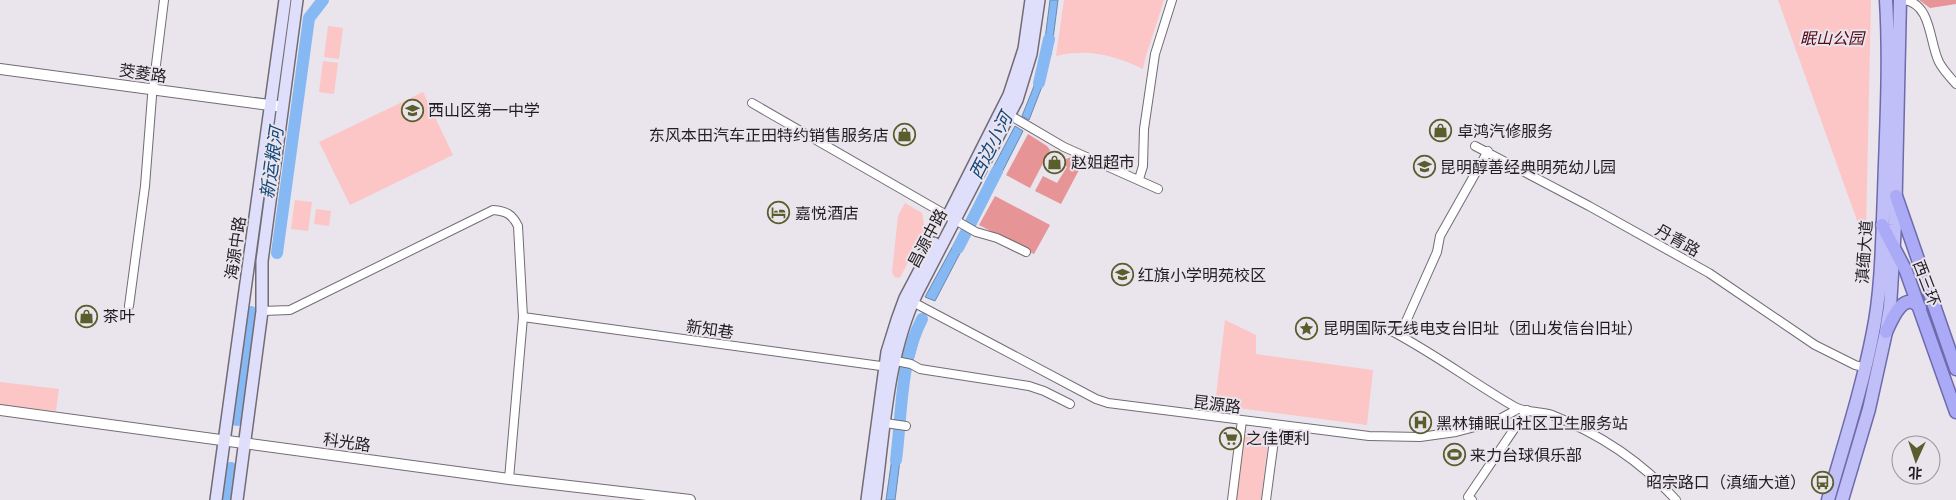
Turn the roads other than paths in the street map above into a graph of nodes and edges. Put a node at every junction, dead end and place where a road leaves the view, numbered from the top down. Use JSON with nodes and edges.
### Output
{"nodes":[{"id":1,"x":164,"y":0,"type":"edge"},
{"id":2,"x":284,"y":0,"type":"edge"},
{"id":3,"x":297,"y":0,"type":"edge"},
{"id":4,"x":1031,"y":0,"type":"edge"},
{"id":5,"x":1039,"y":0,"type":"edge"},
{"id":6,"x":1172,"y":0,"type":"edge"},
{"id":7,"x":1886,"y":0,"type":"edge"},
{"id":8,"x":1900,"y":0,"type":"edge"},
{"id":9,"x":1905,"y":0,"type":"edge"},
{"id":10,"x":0,"y":69,"type":"edge"},
{"id":11,"x":0,"y":75,"type":"edge"},
{"id":12,"x":1956,"y":84,"type":"edge"},
{"id":13,"x":153,"y":93,"type":"junction"},
{"id":14,"x":752,"y":103,"type":"dead end"},
{"id":15,"x":276,"y":109,"type":"junction"},
{"id":16,"x":1008,"y":115,"type":"junction"},
{"id":17,"x":1475,"y":146,"type":"dead end"},
{"id":18,"x":1488,"y":151,"type":"junction"},
{"id":19,"x":1139,"y":179,"type":"junction"},
{"id":20,"x":1158,"y":189,"type":"dead end"},
{"id":21,"x":1896,"y":196,"type":"junction"},
{"id":22,"x":954,"y":220,"type":"junction"},
{"id":23,"x":1882,"y":225,"type":"junction"},
{"id":24,"x":1894,"y":244,"type":"junction"},
{"id":25,"x":1026,"y":252,"type":"dead end"},
{"id":26,"x":912,"y":302,"type":"junction"},
{"id":27,"x":129,"y":306,"type":"dead end"},
{"id":28,"x":1920,"y":308,"type":"junction"},
{"id":29,"x":262,"y":311,"type":"junction"},
{"id":30,"x":523,"y":317,"type":"junction"},
{"id":31,"x":1382,"y":326,"type":"dead end"},
{"id":32,"x":1886,"y":332,"type":"junction"},
{"id":33,"x":1400,"y":335,"type":"junction"},
{"id":34,"x":890,"y":364,"type":"junction"},
{"id":35,"x":1866,"y":368,"type":"junction"},
{"id":36,"x":1956,"y":369,"type":"edge"},
{"id":37,"x":1070,"y":404,"type":"dead end"},
{"id":38,"x":1518,"y":409,"type":"junction"},
{"id":39,"x":0,"y":410,"type":"edge"},
{"id":40,"x":1527,"y":410,"type":"junction"},
{"id":41,"x":1956,"y":412,"type":"edge"},
{"id":42,"x":1242,"y":420,"type":"junction"},
{"id":43,"x":887,"y":424,"type":"junction"},
{"id":44,"x":1276,"y":425,"type":"junction"},
{"id":45,"x":906,"y":426,"type":"dead end"},
{"id":46,"x":224,"y":439,"type":"junction"},
{"id":47,"x":245,"y":443,"type":"junction"},
{"id":48,"x":509,"y":479,"type":"junction"},
{"id":49,"x":216,"y":500,"type":"edge"},
{"id":50,"x":237,"y":500,"type":"edge"},
{"id":51,"x":690,"y":500,"type":"edge"},
{"id":52,"x":866,"y":500,"type":"edge"},
{"id":53,"x":875,"y":500,"type":"edge"},
{"id":54,"x":1232,"y":500,"type":"edge"},
{"id":55,"x":1266,"y":500,"type":"edge"},
{"id":56,"x":1472,"y":500,"type":"edge"},
{"id":57,"x":1676,"y":500,"type":"edge"},
{"id":58,"x":1828,"y":500,"type":"edge"},
{"id":59,"x":1842,"y":500,"type":"edge"}],
"edges":[{"from":1,"to":13,"type":"street"},
{"from":2,"to":15,"type":"main road","name":"海源中路"},
{"from":3,"to":15,"type":"main road","name":"海源中路"},
{"from":4,"to":16,"type":"main road","name":"昌源中路"},
{"from":5,"to":16,"type":"main road","name":"昌源中路"},
{"from":6,"to":19,"type":"street"},
{"from":7,"to":23,"type":"main road","name":"滇缅大道"},
{"from":8,"to":21,"type":"main road","name":"滇缅大道"},
{"from":9,"to":12,"type":"street"},
{"from":10,"to":13,"type":"street","name":"茭菱路"},
{"from":11,"to":13,"type":"street","name":"茭菱路"},
{"from":13,"to":15,"type":"street","name":"茭菱路"},
{"from":13,"to":27,"type":"street"},
{"from":14,"to":22,"type":"street"},
{"from":15,"to":29,"type":"main road","name":"海源中路"},
{"from":15,"to":46,"type":"main road","name":"海源中路"},
{"from":16,"to":19,"type":"street"},
{"from":16,"to":22,"type":"main road","name":"昌源中路"},
{"from":17,"to":18,"type":"street","name":"丹青路"},
{"from":18,"to":33,"type":"street"},
{"from":18,"to":35,"type":"street","name":"丹青路"},
{"from":19,"to":20,"type":"street"},
{"from":21,"to":24,"type":"main road","name":"滇缅大道"},
{"from":21,"to":36,"type":"highway","name":"西三环"},
{"from":22,"to":25,"type":"street"},
{"from":22,"to":26,"type":"main road","name":"昌源中路"},
{"from":23,"to":24,"type":"highway","name":"西三环"},
{"from":23,"to":35,"type":"main road","name":"滇缅大道"},
{"from":24,"to":28,"type":"highway","name":"西三环"},
{"from":24,"to":32,"type":"main road","name":"滇缅大道"},
{"from":26,"to":34,"type":"main road","name":"昌源中路"},
{"from":26,"to":42,"type":"street","name":"昆源路"},
{"from":28,"to":32,"type":"highway"},
{"from":28,"to":41,"type":"highway","name":"西三环"},
{"from":29,"to":30,"type":"street"},
{"from":29,"to":47,"type":"main road","name":"海源中路"},
{"from":30,"to":34,"type":"street","name":"新知巷"},
{"from":30,"to":48,"type":"street"},
{"from":31,"to":33,"type":"street"},
{"from":32,"to":59,"type":"main road","name":"滇缅大道"},
{"from":33,"to":38,"type":"street"},
{"from":34,"to":37,"type":"street","name":"新知巷"},
{"from":34,"to":43,"type":"main road","name":"昌源中路"},
{"from":34,"to":52,"type":"main road","name":"昌源中路"},
{"from":35,"to":58,"type":"main road","name":"滇缅大道"},
{"from":38,"to":40,"type":"street"},
{"from":38,"to":44,"type":"street","name":"昆源路"},
{"from":39,"to":46,"type":"street","name":"科光路"},
{"from":40,"to":56,"type":"street"},
{"from":40,"to":57,"type":"street"},
{"from":42,"to":44,"type":"street","name":"昆源路"},
{"from":42,"to":54,"type":"street"},
{"from":43,"to":45,"type":"street"},
{"from":43,"to":53,"type":"main road","name":"昌源中路"},
{"from":44,"to":55,"type":"street"},
{"from":46,"to":47,"type":"street","name":"科光路"},
{"from":46,"to":49,"type":"main road","name":"海源中路"},
{"from":47,"to":48,"type":"street","name":"科光路"},
{"from":47,"to":50,"type":"main road","name":"海源中路"},
{"from":48,"to":51,"type":"street","name":"科光路"}]}
